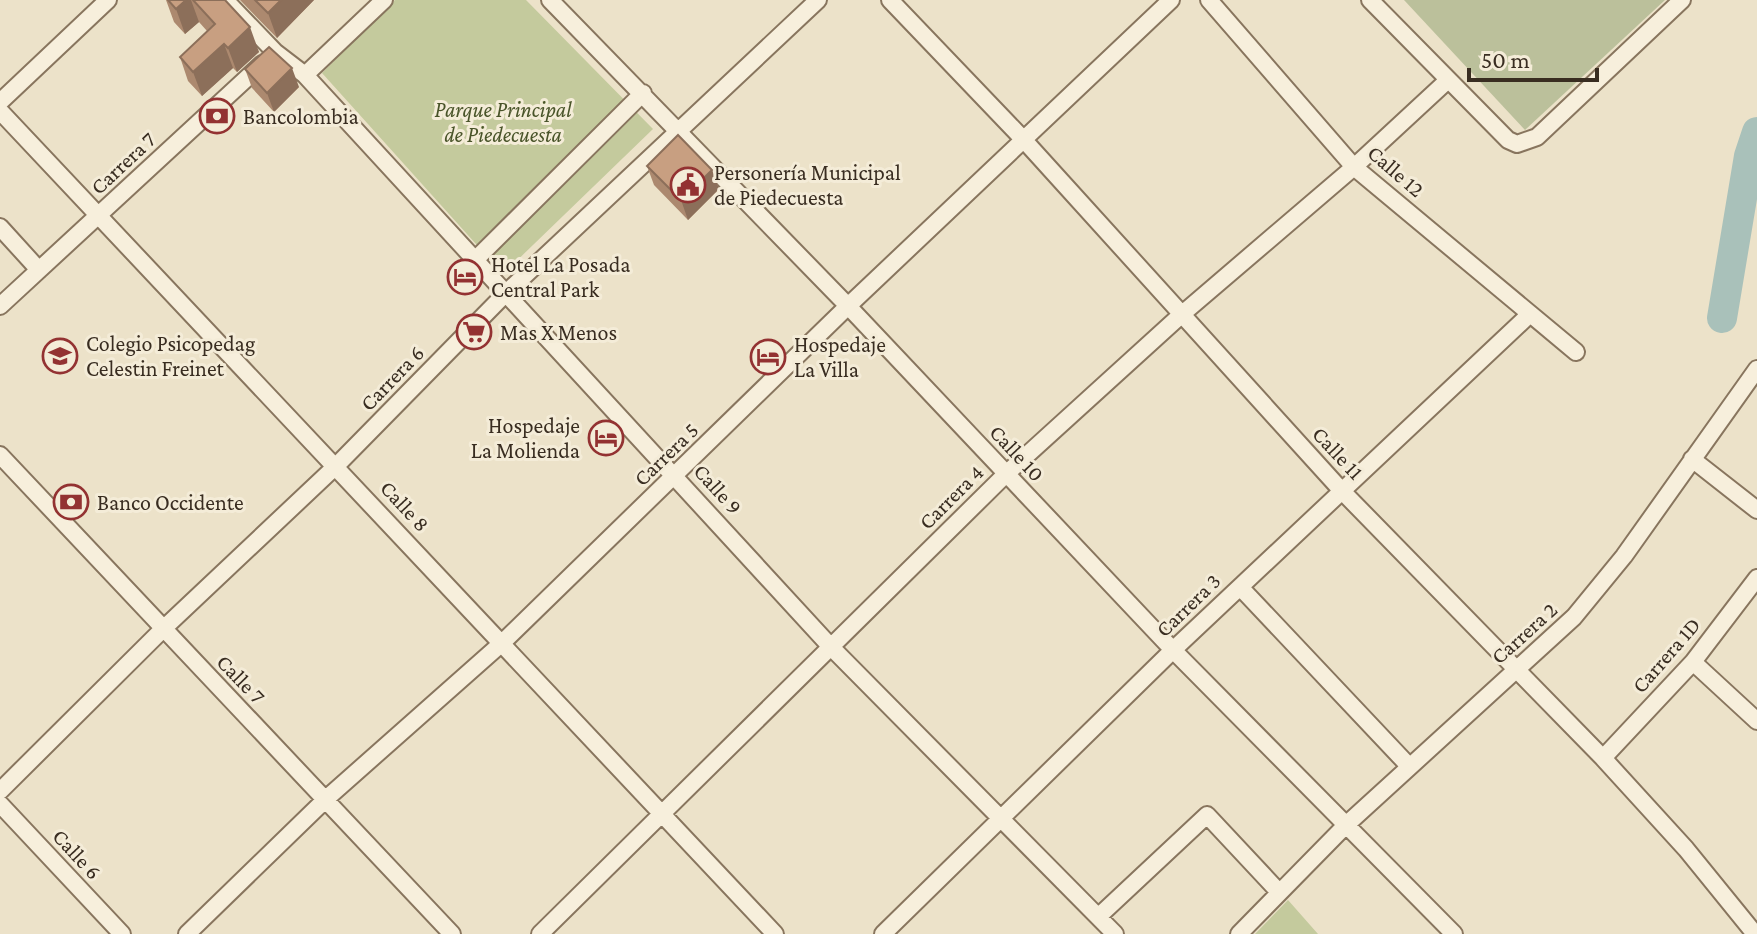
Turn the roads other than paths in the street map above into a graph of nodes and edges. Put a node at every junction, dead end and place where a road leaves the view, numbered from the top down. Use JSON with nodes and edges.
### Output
{"nodes":[{"id":1,"x":108,"y":0,"type":"edge"},
{"id":2,"x":225,"y":0,"type":"edge"},
{"id":3,"x":384,"y":0,"type":"edge"},
{"id":4,"x":550,"y":0,"type":"edge"},
{"id":5,"x":818,"y":0,"type":"edge"},
{"id":6,"x":890,"y":0,"type":"edge"},
{"id":7,"x":1171,"y":0,"type":"edge"},
{"id":8,"x":1209,"y":0,"type":"edge"},
{"id":9,"x":1370,"y":0,"type":"edge"},
{"id":10,"x":1682,"y":0,"type":"edge"},
{"id":11,"x":275,"y":52,"type":"junction"},
{"id":12,"x":305,"y":75,"type":"junction"},
{"id":13,"x":1448,"y":80,"type":"junction"},
{"id":14,"x":643,"y":93,"type":"junction"},
{"id":15,"x":0,"y":102,"type":"edge"},
{"id":16,"x":0,"y":111,"type":"edge"},
{"id":17,"x":677,"y":130,"type":"junction"},
{"id":18,"x":1023,"y":139,"type":"junction"},
{"id":19,"x":1354,"y":167,"type":"junction"},
{"id":20,"x":100,"y":215,"type":"junction"},
{"id":21,"x":0,"y":227,"type":"edge"},
{"id":22,"x":475,"y":260,"type":"junction"},
{"id":23,"x":39,"y":270,"type":"junction"},
{"id":24,"x":505,"y":294,"type":"junction"},
{"id":25,"x":0,"y":306,"type":"edge"},
{"id":26,"x":848,"y":306,"type":"junction"},
{"id":27,"x":1530,"y":314,"type":"junction"},
{"id":28,"x":1181,"y":315,"type":"junction"},
{"id":29,"x":1576,"y":352,"type":"dead end"},
{"id":30,"x":1757,"y":369,"type":"edge"},
{"id":31,"x":0,"y":455,"type":"edge"},
{"id":32,"x":1692,"y":459,"type":"junction"},
{"id":33,"x":337,"y":465,"type":"junction"},
{"id":34,"x":1006,"y":474,"type":"junction"},
{"id":35,"x":676,"y":475,"type":"junction"},
{"id":36,"x":1342,"y":491,"type":"junction"},
{"id":37,"x":1757,"y":510,"type":"edge"},
{"id":38,"x":1757,"y":578,"type":"edge"},
{"id":39,"x":1240,"y":587,"type":"junction"},
{"id":40,"x":162,"y":630,"type":"junction"},
{"id":41,"x":502,"y":643,"type":"junction"},
{"id":42,"x":831,"y":647,"type":"junction"},
{"id":43,"x":1173,"y":650,"type":"junction"},
{"id":44,"x":1693,"y":662,"type":"junction"},
{"id":45,"x":1517,"y":669,"type":"junction"},
{"id":46,"x":1755,"y":714,"type":"edge"},
{"id":47,"x":1603,"y":758,"type":"junction"},
{"id":48,"x":1409,"y":766,"type":"junction"},
{"id":49,"x":0,"y":791,"type":"edge"},
{"id":50,"x":327,"y":798,"type":"junction"},
{"id":51,"x":0,"y":804,"type":"edge"},
{"id":52,"x":660,"y":815,"type":"junction"},
{"id":53,"x":1000,"y":818,"type":"junction"},
{"id":54,"x":1346,"y":825,"type":"junction"},
{"id":55,"x":1279,"y":892,"type":"junction"},
{"id":56,"x":1099,"y":916,"type":"junction"},
{"id":57,"x":900,"y":921,"type":"junction"},
{"id":58,"x":122,"y":934,"type":"edge"},
{"id":59,"x":187,"y":934,"type":"edge"},
{"id":60,"x":452,"y":934,"type":"edge"},
{"id":61,"x":540,"y":934,"type":"edge"},
{"id":62,"x":775,"y":934,"type":"edge"},
{"id":63,"x":883,"y":934,"type":"edge"},
{"id":64,"x":913,"y":934,"type":"edge"},
{"id":65,"x":1115,"y":934,"type":"edge"},
{"id":66,"x":1239,"y":934,"type":"edge"},
{"id":67,"x":1454,"y":934,"type":"edge"},
{"id":68,"x":1755,"y":934,"type":"edge"}],
"edges":[{"from":1,"to":15,"type":"street"},
{"from":2,"to":11,"type":"street","name":"Calle 9"},
{"from":3,"to":12,"type":"street"},
{"from":4,"to":14,"type":"street","name":"Calle 10"},
{"from":5,"to":17,"type":"street","name":"Carrera 6"},
{"from":6,"to":18,"type":"street","name":"Calle 11"},
{"from":7,"to":18,"type":"street","name":"Carrera 5"},
{"from":8,"to":19,"type":"street","name":"Calle 12"},
{"from":9,"to":13,"type":"street"},
{"from":10,"to":13,"type":"street"},
{"from":11,"to":12,"type":"street","name":"Calle 9"},
{"from":11,"to":20,"type":"street","name":"Carrera 7"},
{"from":12,"to":22,"type":"street","name":"Calle 9"},
{"from":13,"to":19,"type":"street","name":"Carrera 4"},
{"from":14,"to":17,"type":"street","name":"Calle 10"},
{"from":14,"to":22,"type":"street"},
{"from":16,"to":20,"type":"street","name":"Calle 8"},
{"from":17,"to":24,"type":"street","name":"Carrera 6"},
{"from":17,"to":26,"type":"street","name":"Calle 10"},
{"from":18,"to":26,"type":"street","name":"Carrera 5"},
{"from":18,"to":28,"type":"street","name":"Calle 11"},
{"from":19,"to":27,"type":"street","name":"Calle 12"},
{"from":19,"to":28,"type":"street","name":"Carrera 4"},
{"from":20,"to":23,"type":"street","name":"Carrera 7"},
{"from":20,"to":33,"type":"street","name":"Calle 8"},
{"from":21,"to":23,"type":"street"},
{"from":22,"to":24,"type":"street","name":"Calle 9"},
{"from":23,"to":25,"type":"street","name":"Carrera 7"},
{"from":24,"to":33,"type":"street","name":"Carrera 6"},
{"from":24,"to":35,"type":"street","name":"Calle 9"},
{"from":26,"to":34,"type":"street","name":"Calle 10"},
{"from":26,"to":35,"type":"street","name":"Carrera 5"},
{"from":27,"to":29,"type":"street","name":"Calle 12"},
{"from":27,"to":36,"type":"street","name":"Carrera 3"},
{"from":28,"to":34,"type":"street","name":"Carrera 4"},
{"from":28,"to":36,"type":"street","name":"Calle 11"},
{"from":30,"to":32,"type":"street","name":"Carrera 2"},
{"from":31,"to":40,"type":"street","name":"Calle 7"},
{"from":32,"to":37,"type":"street"},
{"from":32,"to":45,"type":"street","name":"Carrera 2"},
{"from":33,"to":40,"type":"street","name":"Carrera 6"},
{"from":33,"to":41,"type":"street","name":"Calle 8"},
{"from":34,"to":42,"type":"street","name":"Carrera 4"},
{"from":34,"to":43,"type":"street","name":"Calle 10"},
{"from":35,"to":41,"type":"street","name":"Carrera 5"},
{"from":35,"to":42,"type":"street","name":"Calle 9"},
{"from":36,"to":39,"type":"street","name":"Carrera 3"},
{"from":36,"to":45,"type":"street","name":"Calle 11"},
{"from":38,"to":44,"type":"street","name":"Carrera 1D"},
{"from":39,"to":43,"type":"street","name":"Carrera 3"},
{"from":39,"to":48,"type":"street"},
{"from":40,"to":49,"type":"street","name":"Carrera 6"},
{"from":40,"to":50,"type":"street","name":"Calle 7"},
{"from":41,"to":50,"type":"street","name":"Carrera 5"},
{"from":41,"to":52,"type":"street","name":"Calle 8"},
{"from":42,"to":52,"type":"street","name":"Carrera 4"},
{"from":42,"to":53,"type":"street","name":"Calle 9"},
{"from":43,"to":53,"type":"street","name":"Carrera 3"},
{"from":43,"to":54,"type":"street","name":"Calle 10"},
{"from":44,"to":46,"type":"street"},
{"from":44,"to":47,"type":"street","name":"Carrera 1D"},
{"from":45,"to":47,"type":"street","name":"Calle 11"},
{"from":45,"to":48,"type":"street","name":"Carrera 2"},
{"from":47,"to":68,"type":"street","name":"Calle 11"},
{"from":48,"to":54,"type":"street","name":"Carrera 2"},
{"from":50,"to":59,"type":"street","name":"Carrera 5"},
{"from":50,"to":60,"type":"street","name":"Calle 7"},
{"from":51,"to":58,"type":"street","name":"Calle 6"},
{"from":52,"to":61,"type":"street","name":"Carrera 4"},
{"from":52,"to":62,"type":"street","name":"Calle 8"},
{"from":53,"to":56,"type":"street","name":"Calle 9"},
{"from":53,"to":57,"type":"street","name":"Carrera 3"},
{"from":54,"to":55,"type":"street","name":"Carrera 2"},
{"from":54,"to":67,"type":"street","name":"Calle 10"},
{"from":55,"to":56,"type":"street"},
{"from":55,"to":66,"type":"street","name":"Carrera 2"},
{"from":56,"to":65,"type":"street","name":"Calle 9"},
{"from":57,"to":63,"type":"street","name":"Carrera 3"},
{"from":57,"to":64,"type":"street"}]}
